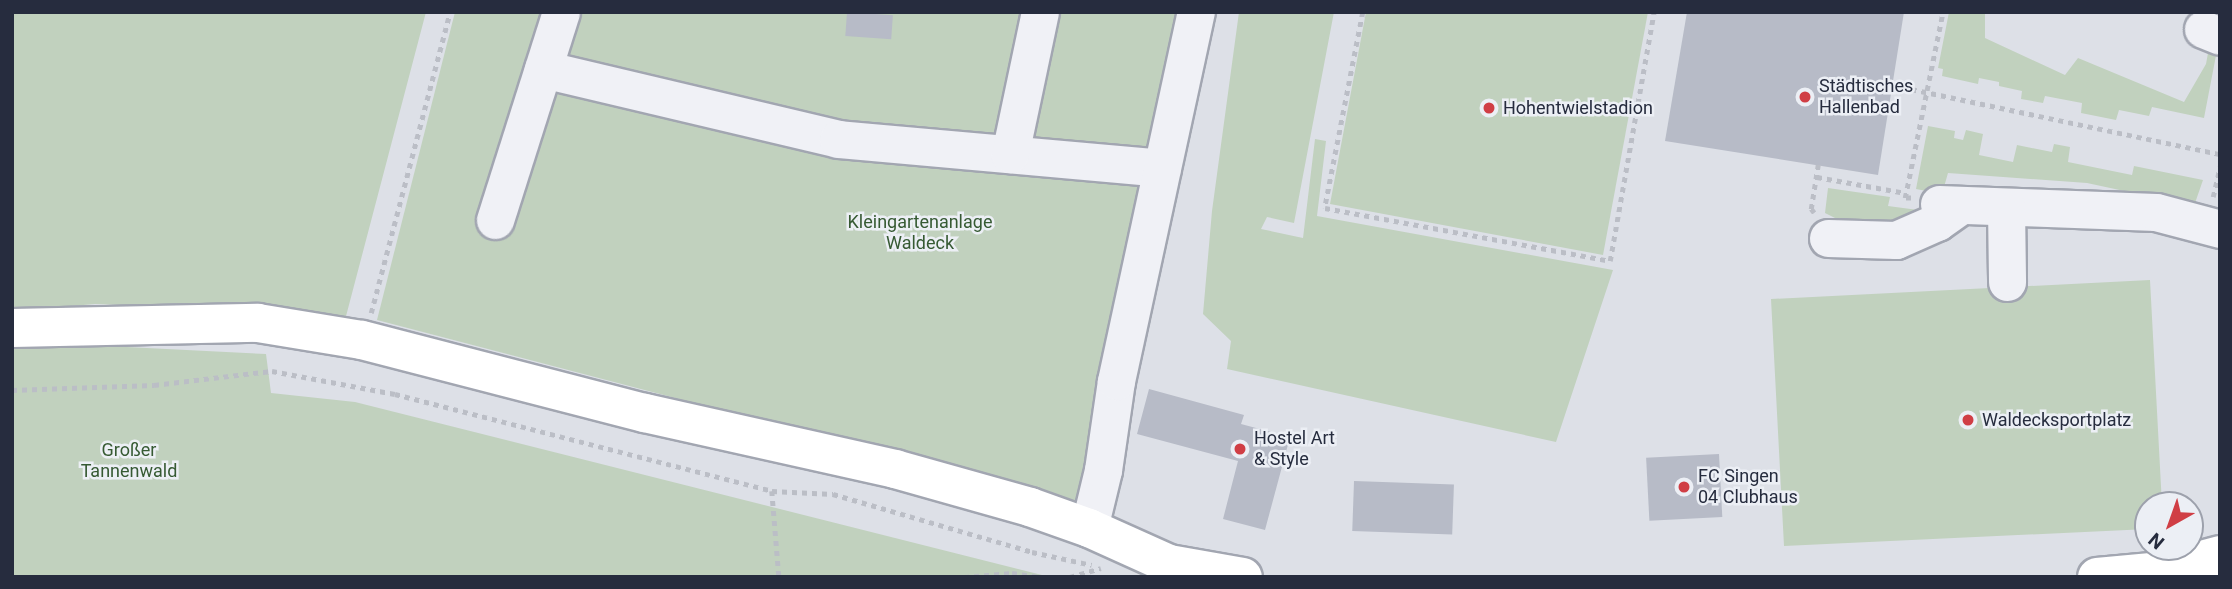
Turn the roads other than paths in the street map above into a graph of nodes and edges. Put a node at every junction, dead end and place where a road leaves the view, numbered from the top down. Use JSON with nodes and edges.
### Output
{"nodes":[{"id":1,"x":561,"y":12,"type":"edge"},
{"id":2,"x":1040,"y":12,"type":"edge"},
{"id":3,"x":1196,"y":12,"type":"edge"},
{"id":4,"x":543,"y":69,"type":"junction"},
{"id":5,"x":1010,"y":154,"type":"junction"},
{"id":6,"x":1162,"y":168,"type":"junction"},
{"id":7,"x":2006,"y":207,"type":"junction"},
{"id":8,"x":495,"y":220,"type":"dead end"},
{"id":9,"x":2220,"y":229,"type":"edge"},
{"id":10,"x":1828,"y":237,"type":"dead end"},
{"id":11,"x":2007,"y":282,"type":"dead end"},
{"id":12,"x":12,"y":328,"type":"edge"},
{"id":13,"x":1089,"y":528,"type":"junction"},
{"id":14,"x":2220,"y":543,"type":"edge"},
{"id":15,"x":2219,"y":557,"type":"edge"},
{"id":16,"x":1243,"y":577,"type":"edge"},
{"id":17,"x":2097,"y":577,"type":"edge"}],
"edges":[{"from":1,"to":4,"type":"street"},
{"from":2,"to":5,"type":"street"},
{"from":3,"to":6,"type":"street"},
{"from":4,"to":5,"type":"street"},
{"from":4,"to":8,"type":"street"},
{"from":5,"to":6,"type":"street"},
{"from":6,"to":13,"type":"street"},
{"from":7,"to":9,"type":"street"},
{"from":7,"to":10,"type":"street"},
{"from":7,"to":11,"type":"street"},
{"from":12,"to":13,"type":"main road"},
{"from":13,"to":16,"type":"main road"},
{"from":14,"to":15,"type":"street"},
{"from":15,"to":17,"type":"main road"}]}
